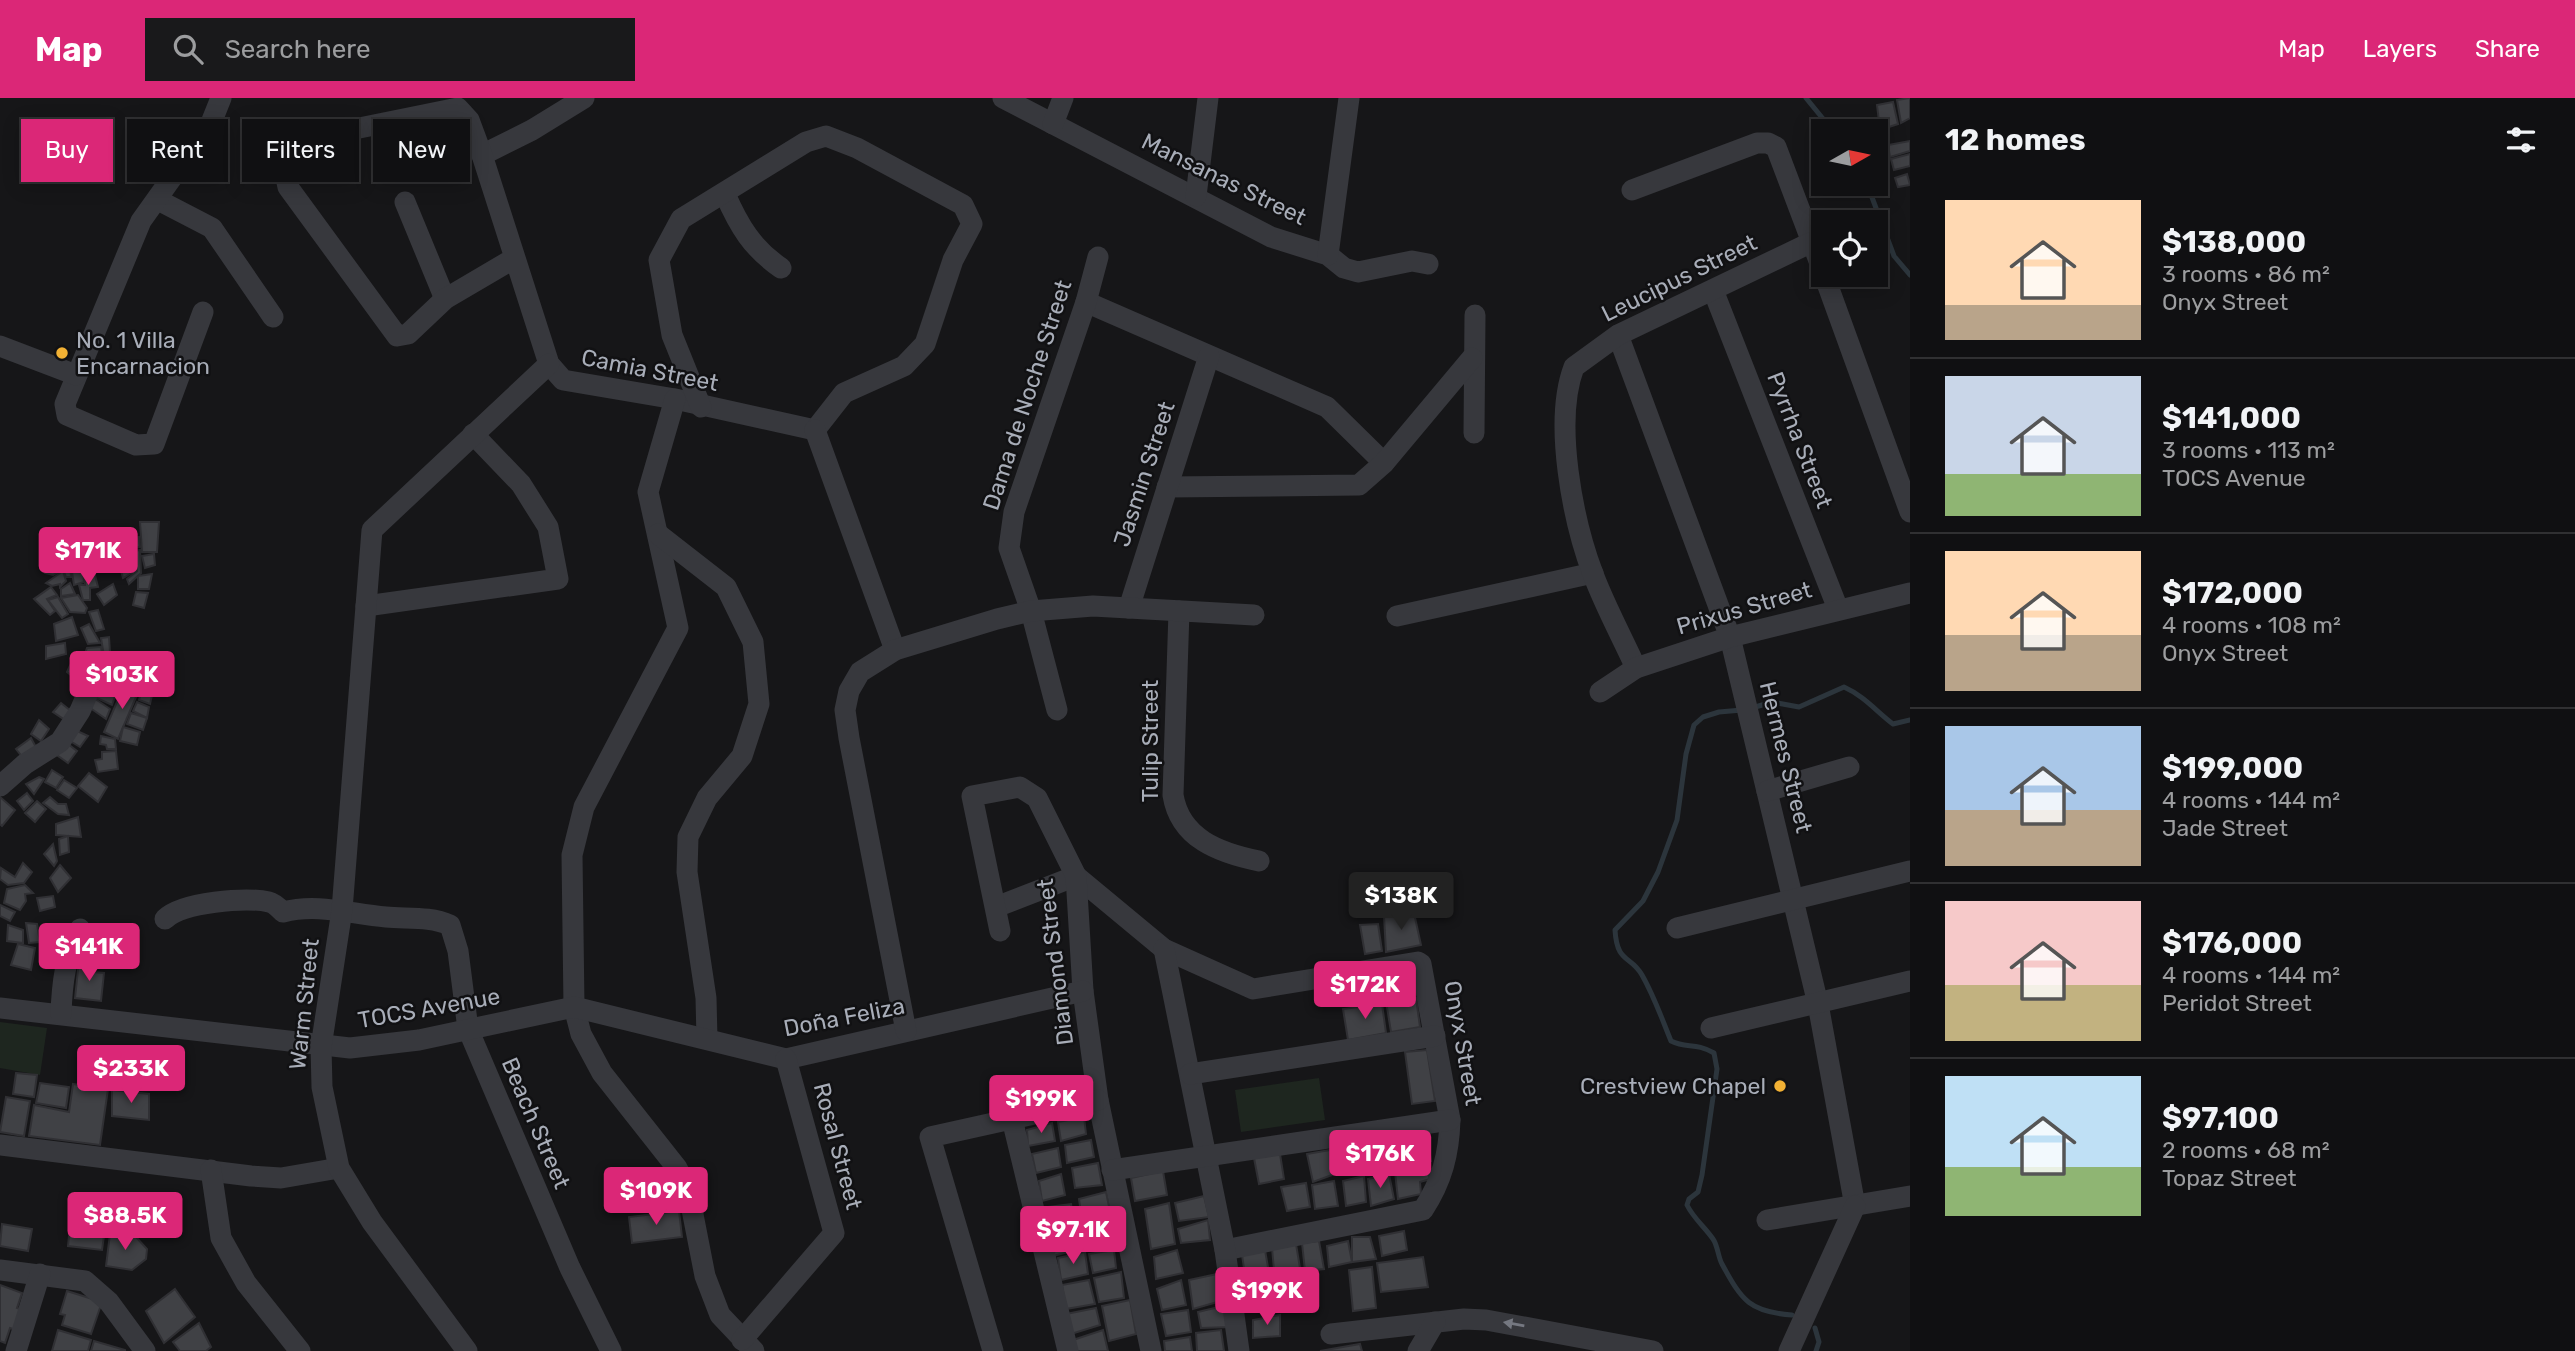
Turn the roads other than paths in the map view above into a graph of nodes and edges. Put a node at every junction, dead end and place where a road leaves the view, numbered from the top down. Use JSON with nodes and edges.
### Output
{"nodes":[{"id":1,"x":221,"y":98,"type":"edge"},
{"id":2,"x":584,"y":98,"type":"edge"},
{"id":3,"x":1003,"y":98,"type":"edge"},
{"id":4,"x":1063,"y":98,"type":"edge"},
{"id":5,"x":1208,"y":98,"type":"edge"},
{"id":6,"x":1349,"y":98,"type":"edge"},
{"id":7,"x":1054,"y":124,"type":"junction"},
{"id":8,"x":482,"y":155,"type":"junction"},
{"id":9,"x":1632,"y":190,"type":"dead end"},
{"id":10,"x":725,"y":194,"type":"junction"},
{"id":11,"x":1196,"y":196,"type":"junction"},
{"id":12,"x":158,"y":200,"type":"junction"},
{"id":13,"x":405,"y":202,"type":"dead end"},
{"id":14,"x":1811,"y":239,"type":"edge"},
{"id":15,"x":1811,"y":242,"type":"edge"},
{"id":16,"x":1328,"y":255,"type":"junction"},
{"id":17,"x":1098,"y":257,"type":"dead end"},
{"id":18,"x":513,"y":259,"type":"junction"},
{"id":19,"x":1428,"y":264,"type":"dead end"},
{"id":20,"x":780,"y":268,"type":"dead end"},
{"id":21,"x":1829,"y":287,"type":"edge"},
{"id":22,"x":1713,"y":290,"type":"junction"},
{"id":23,"x":445,"y":299,"type":"junction"},
{"id":24,"x":1086,"y":302,"type":"junction"},
{"id":25,"x":203,"y":312,"type":"dead end"},
{"id":26,"x":1475,"y":315,"type":"dead end"},
{"id":27,"x":273,"y":317,"type":"dead end"},
{"id":28,"x":1618,"y":335,"type":"junction"},
{"id":29,"x":0,"y":346,"type":"edge"},
{"id":30,"x":1209,"y":356,"type":"junction"},
{"id":31,"x":1472,"y":358,"type":"junction"},
{"id":32,"x":549,"y":364,"type":"junction"},
{"id":33,"x":76,"y":375,"type":"junction"},
{"id":34,"x":675,"y":400,"type":"junction"},
{"id":35,"x":701,"y":407,"type":"junction"},
{"id":36,"x":814,"y":430,"type":"junction"},
{"id":37,"x":1474,"y":433,"type":"dead end"},
{"id":38,"x":472,"y":434,"type":"junction"},
{"id":39,"x":1384,"y":463,"type":"junction"},
{"id":40,"x":1167,"y":487,"type":"junction"},
{"id":41,"x":1909,"y":504,"type":"edge"},
{"id":42,"x":658,"y":534,"type":"junction"},
{"id":43,"x":1593,"y":573,"type":"junction"},
{"id":44,"x":1910,"y":593,"type":"edge"},
{"id":45,"x":366,"y":606,"type":"junction"},
{"id":46,"x":1129,"y":608,"type":"junction"},
{"id":47,"x":1838,"y":609,"type":"junction"},
{"id":48,"x":1031,"y":611,"type":"junction"},
{"id":49,"x":1179,"y":611,"type":"junction"},
{"id":50,"x":1254,"y":615,"type":"dead end"},
{"id":51,"x":1397,"y":616,"type":"dead end"},
{"id":52,"x":1730,"y":637,"type":"junction"},
{"id":53,"x":895,"y":650,"type":"junction"},
{"id":54,"x":1636,"y":668,"type":"junction"},
{"id":55,"x":98,"y":669,"type":"dead end"},
{"id":56,"x":1600,"y":692,"type":"dead end"},
{"id":57,"x":1057,"y":710,"type":"dead end"},
{"id":58,"x":1849,"y":767,"type":"dead end"},
{"id":59,"x":0,"y":786,"type":"edge"},
{"id":60,"x":1767,"y":791,"type":"junction"},
{"id":61,"x":1259,"y":861,"type":"dead end"},
{"id":62,"x":1910,"y":870,"type":"edge"},
{"id":63,"x":1076,"y":876,"type":"junction"},
{"id":64,"x":1794,"y":898,"type":"junction"},
{"id":65,"x":996,"y":907,"type":"junction"},
{"id":66,"x":342,"y":910,"type":"junction"},
{"id":67,"x":165,"y":919,"type":"dead end"},
{"id":68,"x":1677,"y":928,"type":"dead end"},
{"id":69,"x":80,"y":929,"type":"dead end"},
{"id":70,"x":1000,"y":931,"type":"dead end"},
{"id":71,"x":1164,"y":949,"type":"junction"},
{"id":72,"x":1910,"y":981,"type":"edge"},
{"id":73,"x":1083,"y":991,"type":"junction"},
{"id":74,"x":1818,"y":1004,"type":"junction"},
{"id":75,"x":574,"y":1007,"type":"junction"},
{"id":76,"x":0,"y":1008,"type":"edge"},
{"id":77,"x":61,"y":1014,"type":"junction"},
{"id":78,"x":1711,"y":1028,"type":"dead end"},
{"id":79,"x":468,"y":1029,"type":"junction"},
{"id":80,"x":906,"y":1031,"type":"junction"},
{"id":81,"x":1435,"y":1036,"type":"junction"},
{"id":82,"x":707,"y":1039,"type":"junction"},
{"id":83,"x":321,"y":1047,"type":"junction"},
{"id":84,"x":786,"y":1059,"type":"junction"},
{"id":85,"x":1190,"y":1074,"type":"junction"},
{"id":86,"x":1098,"y":1100,"type":"junction"},
{"id":87,"x":1012,"y":1119,"type":"junction"},
{"id":88,"x":1450,"y":1120,"type":"junction"},
{"id":89,"x":0,"y":1145,"type":"edge"},
{"id":90,"x":1207,"y":1157,"type":"junction"},
{"id":91,"x":339,"y":1168,"type":"junction"},
{"id":92,"x":211,"y":1170,"type":"junction"},
{"id":93,"x":1112,"y":1170,"type":"junction"},
{"id":94,"x":1910,"y":1196,"type":"edge"},
{"id":95,"x":1855,"y":1206,"type":"junction"},
{"id":96,"x":1767,"y":1220,"type":"dead end"},
{"id":97,"x":1225,"y":1250,"type":"junction"},
{"id":98,"x":0,"y":1270,"type":"edge"},
{"id":99,"x":40,"y":1274,"type":"junction"},
{"id":100,"x":1435,"y":1322,"type":"junction"},
{"id":101,"x":1332,"y":1334,"type":"dead end"},
{"id":102,"x":1551,"y":1342,"type":"edge"},
{"id":103,"x":748,"y":1345,"type":"edge"},
{"id":104,"x":16,"y":1351,"type":"edge"},
{"id":105,"x":145,"y":1351,"type":"edge"},
{"id":106,"x":300,"y":1351,"type":"edge"},
{"id":107,"x":467,"y":1351,"type":"edge"},
{"id":108,"x":611,"y":1351,"type":"edge"},
{"id":109,"x":993,"y":1351,"type":"edge"},
{"id":110,"x":1068,"y":1351,"type":"edge"},
{"id":111,"x":1151,"y":1351,"type":"edge"},
{"id":112,"x":1240,"y":1351,"type":"edge"},
{"id":113,"x":1418,"y":1351,"type":"edge"},
{"id":114,"x":1653,"y":1351,"type":"edge"},
{"id":115,"x":1789,"y":1351,"type":"edge"}],
"edges":[{"from":1,"to":12,"type":"street"},
{"from":2,"to":8,"type":"street"},
{"from":3,"to":7,"type":"street","name":"Mansanas Street"},
{"from":4,"to":7,"type":"street"},
{"from":5,"to":11,"type":"street"},
{"from":6,"to":16,"type":"street"},
{"from":7,"to":11,"type":"street","name":"Mansanas Street"},
{"from":8,"to":18,"type":"street","name":"Camia Street"},
{"from":8,"to":23,"type":"street","name":"Camia Street"},
{"from":9,"to":14,"type":"street"},
{"from":10,"to":20,"type":"street"},
{"from":10,"to":35,"type":"street"},
{"from":10,"to":36,"type":"street"},
{"from":11,"to":16,"type":"street","name":"Mansanas Street"},
{"from":12,"to":27,"type":"street"},
{"from":12,"to":33,"type":"street"},
{"from":13,"to":23,"type":"street"},
{"from":15,"to":22,"type":"street","name":"Leucipus Street"},
{"from":16,"to":19,"type":"street","name":"Mansanas Street"},
{"from":17,"to":24,"type":"street","name":"Dama de Noche Street"},
{"from":18,"to":23,"type":"street"},
{"from":18,"to":32,"type":"street","name":"Camia Street"},
{"from":21,"to":41,"type":"street"},
{"from":22,"to":28,"type":"street","name":"Leucipus Street"},
{"from":22,"to":47,"type":"street","name":"Pyrrha Street"},
{"from":24,"to":30,"type":"street"},
{"from":24,"to":48,"type":"street","name":"Dama de Noche Street"},
{"from":25,"to":33,"type":"street"},
{"from":26,"to":31,"type":"street"},
{"from":28,"to":43,"type":"street","name":"Leucipus Street"},
{"from":28,"to":52,"type":"street","name":"Hermes Street"},
{"from":29,"to":33,"type":"street"},
{"from":30,"to":39,"type":"street"},
{"from":30,"to":40,"type":"street","name":"Jasmin Street"},
{"from":31,"to":37,"type":"street"},
{"from":31,"to":39,"type":"street"},
{"from":32,"to":34,"type":"street","name":"Camia Street"},
{"from":32,"to":38,"type":"street","name":"Warm Street"},
{"from":34,"to":35,"type":"street","name":"Camia Street"},
{"from":34,"to":42,"type":"street"},
{"from":35,"to":36,"type":"street","name":"Camia Street"},
{"from":36,"to":53,"type":"street"},
{"from":38,"to":45,"type":"street","name":"Warm Street"},
{"from":38,"to":45,"type":"street"},
{"from":39,"to":40,"type":"street"},
{"from":40,"to":46,"type":"street","name":"Jasmin Street"},
{"from":42,"to":75,"type":"street"},
{"from":42,"to":82,"type":"street"},
{"from":43,"to":51,"type":"street"},
{"from":43,"to":54,"type":"street"},
{"from":44,"to":47,"type":"street","name":"Prixus Street"},
{"from":45,"to":66,"type":"street","name":"Warm Street"},
{"from":46,"to":48,"type":"street"},
{"from":46,"to":49,"type":"street"},
{"from":47,"to":52,"type":"street","name":"Prixus Street"},
{"from":48,"to":53,"type":"street"},
{"from":48,"to":57,"type":"street","name":"Dama de Noche Street"},
{"from":49,"to":50,"type":"street"},
{"from":49,"to":61,"type":"street","name":"Tulip Street"},
{"from":52,"to":54,"type":"street","name":"Prixus Street"},
{"from":52,"to":60,"type":"street","name":"Hermes Street"},
{"from":53,"to":80,"type":"street"},
{"from":54,"to":56,"type":"street","name":"Prixus Street"},
{"from":55,"to":59,"type":"street"},
{"from":58,"to":60,"type":"street"},
{"from":60,"to":64,"type":"street","name":"Hermes Street"},
{"from":62,"to":64,"type":"street"},
{"from":63,"to":65,"type":"street"},
{"from":63,"to":65,"type":"street","name":"Diamond Street"},
{"from":63,"to":71,"type":"street","name":"Onyx Street"},
{"from":63,"to":73,"type":"street","name":"Diamond Street"},
{"from":64,"to":68,"type":"street"},
{"from":64,"to":74,"type":"street","name":"Hermes Street"},
{"from":65,"to":70,"type":"street"},
{"from":66,"to":67,"type":"street"},
{"from":66,"to":79,"type":"street","name":"Beach Street"},
{"from":66,"to":83,"type":"street","name":"Warm Street"},
{"from":69,"to":77,"type":"street"},
{"from":71,"to":81,"type":"street","name":"Onyx Street"},
{"from":71,"to":85,"type":"street"},
{"from":72,"to":74,"type":"street"},
{"from":73,"to":80,"type":"street","name":"Doña Feliza"},
{"from":73,"to":86,"type":"street","name":"Diamond Street"},
{"from":74,"to":78,"type":"street"},
{"from":74,"to":95,"type":"street","name":"Hermes Street"},
{"from":75,"to":79,"type":"street","name":"TOCS Avenue"},
{"from":75,"to":82,"type":"street","name":"Doña Feliza"},
{"from":75,"to":103,"type":"street"},
{"from":76,"to":77,"type":"street","name":"TOCS Avenue"},
{"from":77,"to":83,"type":"street","name":"TOCS Avenue"},
{"from":79,"to":83,"type":"street","name":"TOCS Avenue"},
{"from":79,"to":108,"type":"street","name":"Beach Street"},
{"from":80,"to":84,"type":"street","name":"Doña Feliza"},
{"from":81,"to":85,"type":"street"},
{"from":81,"to":88,"type":"street","name":"Onyx Street"},
{"from":82,"to":84,"type":"street","name":"Doña Feliza"},
{"from":83,"to":91,"type":"street","name":"Warm Street"},
{"from":84,"to":103,"type":"street","name":"Rosal Street"},
{"from":85,"to":90,"type":"street"},
{"from":86,"to":87,"type":"street"},
{"from":86,"to":93,"type":"street","name":"Diamond Street"},
{"from":87,"to":109,"type":"street"},
{"from":87,"to":110,"type":"street"},
{"from":88,"to":90,"type":"street"},
{"from":88,"to":97,"type":"street","name":"Onyx Street"},
{"from":89,"to":92,"type":"street"},
{"from":90,"to":93,"type":"street"},
{"from":90,"to":97,"type":"street"},
{"from":91,"to":92,"type":"street"},
{"from":91,"to":107,"type":"street","name":"Warm Street"},
{"from":92,"to":106,"type":"street"},
{"from":93,"to":111,"type":"street","name":"Diamond Street"},
{"from":94,"to":95,"type":"street"},
{"from":95,"to":96,"type":"street"},
{"from":95,"to":115,"type":"street"},
{"from":97,"to":112,"type":"street"},
{"from":98,"to":99,"type":"street"},
{"from":99,"to":104,"type":"street"},
{"from":99,"to":105,"type":"street"},
{"from":100,"to":101,"type":"street"},
{"from":102,"to":100,"type":"street","one_way":true},
{"from":100,"to":113,"type":"street"},
{"from":102,"to":114,"type":"street"}]}
